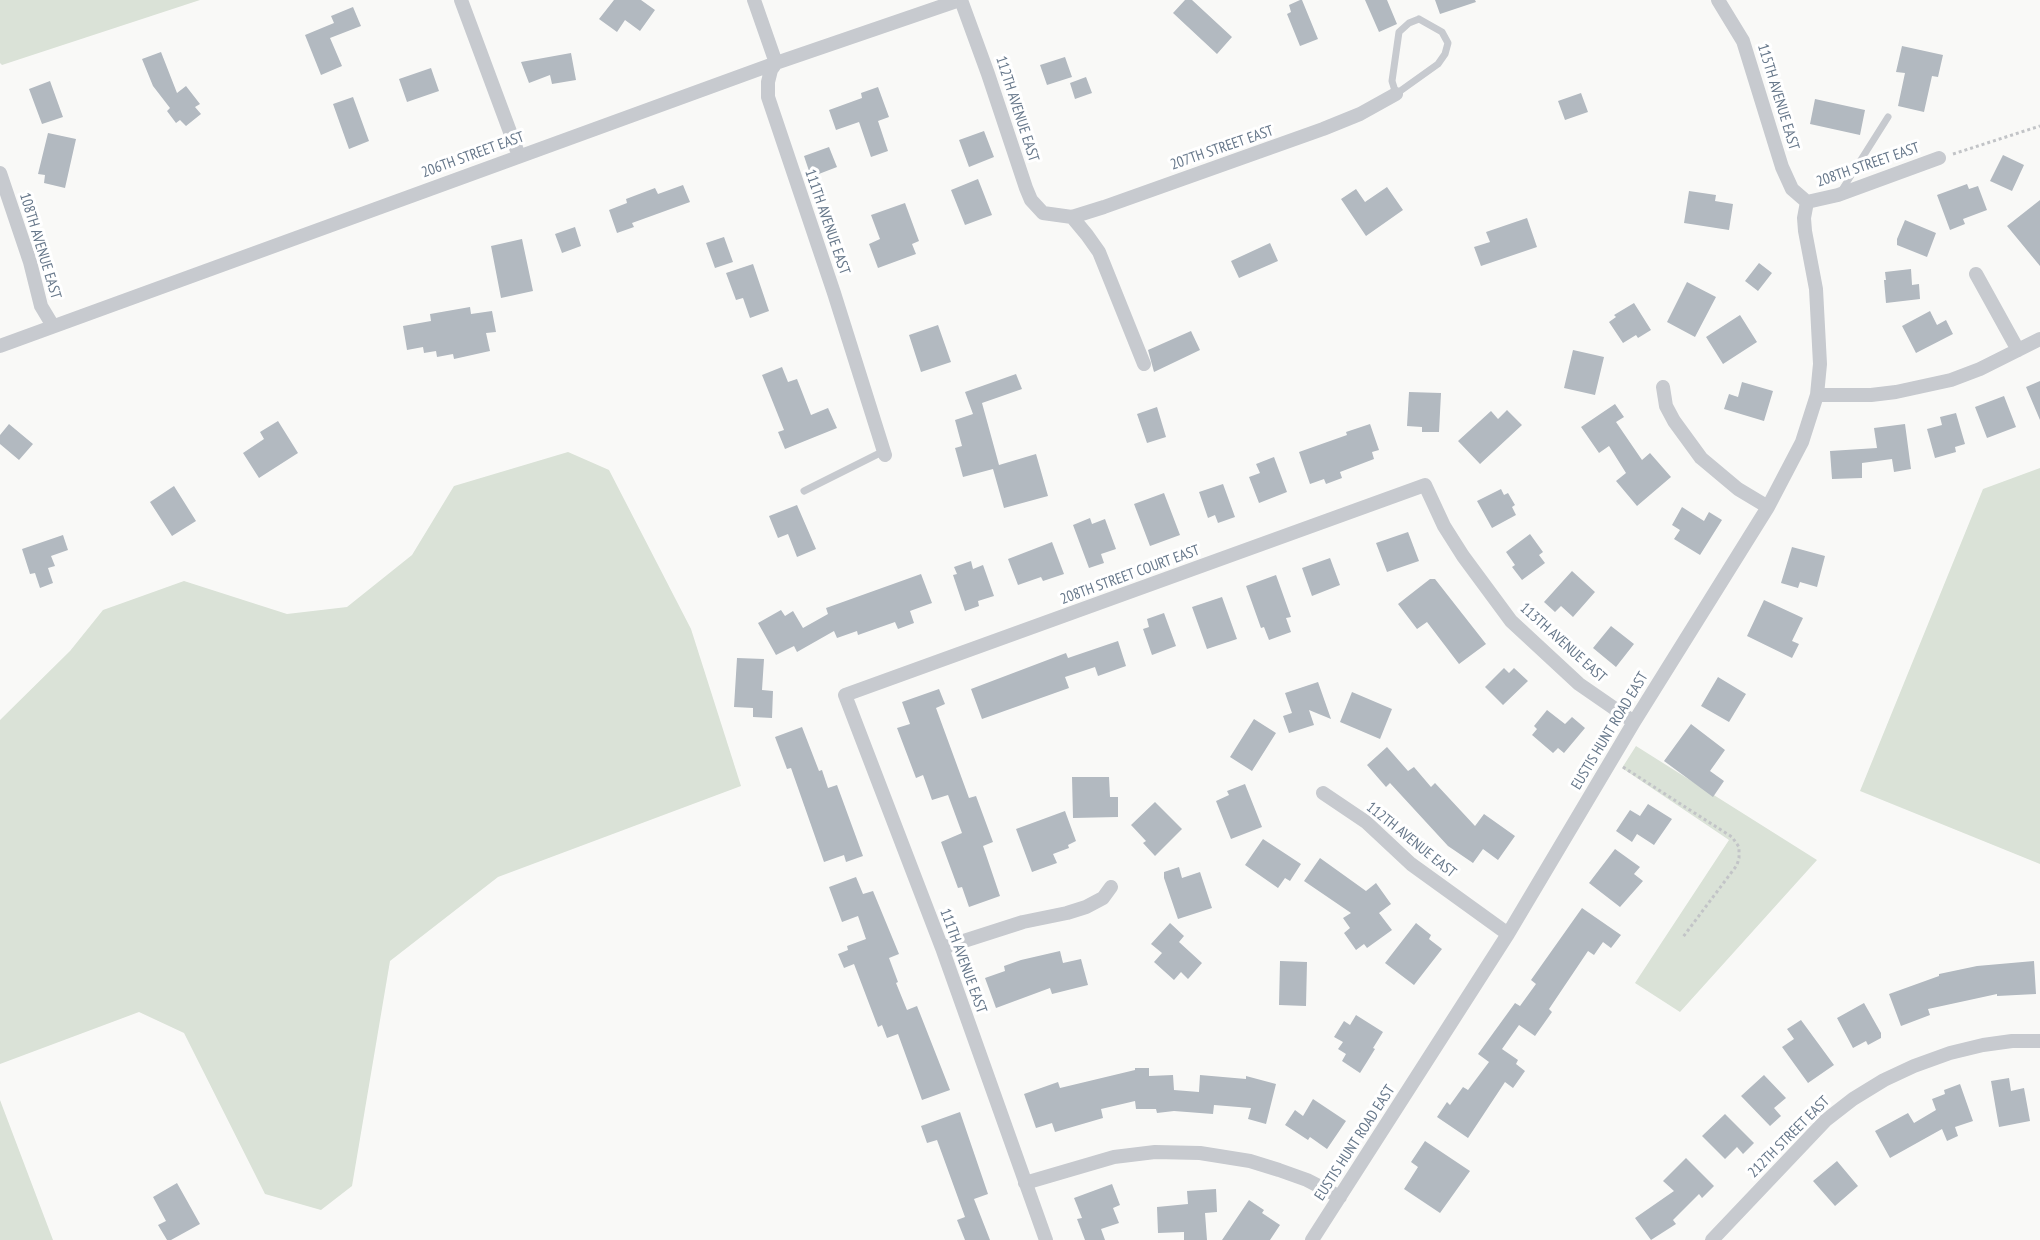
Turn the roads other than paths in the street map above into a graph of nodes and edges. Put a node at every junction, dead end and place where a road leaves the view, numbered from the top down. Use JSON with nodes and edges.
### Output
{"nodes":[{"id":1,"x":461,"y":0,"type":"edge"},
{"id":2,"x":754,"y":0,"type":"edge"},
{"id":3,"x":960,"y":0,"type":"edge"},
{"id":4,"x":1718,"y":0,"type":"edge"},
{"id":5,"x":776,"y":63,"type":"junction"},
{"id":6,"x":1396,"y":94,"type":"junction"},
{"id":7,"x":1888,"y":117,"type":"dead end"},
{"id":8,"x":519,"y":156,"type":"junction"},
{"id":9,"x":1939,"y":158,"type":"road end"},
{"id":10,"x":0,"y":173,"type":"edge"},
{"id":11,"x":1838,"y":195,"type":"junction"},
{"id":12,"x":1807,"y":202,"type":"junction"},
{"id":13,"x":1055,"y":215,"type":"joint"},
{"id":14,"x":1071,"y":217,"type":"junction"},
{"id":15,"x":1977,"y":274,"type":"dead end"},
{"id":16,"x":52,"y":326,"type":"junction"},
{"id":17,"x":2040,"y":339,"type":"edge"},
{"id":18,"x":0,"y":346,"type":"edge"},
{"id":19,"x":2018,"y":350,"type":"junction"},
{"id":20,"x":1144,"y":364,"type":"dead end"},
{"id":21,"x":1663,"y":387,"type":"dead end"},
{"id":22,"x":1817,"y":395,"type":"junction"},
{"id":23,"x":885,"y":453,"type":"joint"},
{"id":24,"x":1425,"y":485,"type":"joint"},
{"id":25,"x":804,"y":492,"type":"dead end"},
{"id":26,"x":1768,"y":507,"type":"junction"},
{"id":27,"x":845,"y":695,"type":"joint"},
{"id":28,"x":1634,"y":722,"type":"junction"},
{"id":29,"x":1323,"y":793,"type":"dead end"},
{"id":30,"x":1111,"y":887,"type":"dead end"},
{"id":31,"x":1508,"y":934,"type":"junction"},
{"id":32,"x":942,"y":948,"type":"junction"},
{"id":33,"x":2040,"y":1041,"type":"edge"},
{"id":34,"x":1025,"y":1183,"type":"junction"},
{"id":35,"x":1340,"y":1197,"type":"junction"},
{"id":36,"x":1046,"y":1240,"type":"edge"},
{"id":37,"x":1312,"y":1240,"type":"edge"},
{"id":38,"x":1712,"y":1240,"type":"edge"}],
"edges":[{"from":1,"to":8,"type":"street"},
{"from":2,"to":5,"type":"street"},
{"from":3,"to":5,"type":"street","name":"206TH STREET EAST"},
{"from":3,"to":13,"type":"street","name":"112TH AVENUE EAST"},
{"from":4,"to":12,"type":"street","name":"115TH AVENUE EAST"},
{"from":5,"to":8,"type":"street","name":"206TH STREET EAST"},
{"from":5,"to":23,"type":"street","name":"111TH AVENUE EAST"},
{"from":6,"to":6,"type":"lane"},
{"from":6,"to":14,"type":"street","name":"207TH STREET EAST"},
{"from":7,"to":11,"type":"lane"},
{"from":8,"to":16,"type":"street","name":"206TH STREET EAST"},
{"from":9,"to":11,"type":"street","name":"208TH STREET EAST"},
{"from":10,"to":16,"type":"street","name":"108TH AVENUE EAST"},
{"from":11,"to":12,"type":"street","name":"208TH STREET EAST"},
{"from":12,"to":22,"type":"street","name":"EUSTIS HUNT ROAD EAST"},
{"from":13,"to":14,"type":"street","name":"207TH STREET EAST"},
{"from":14,"to":20,"type":"street"},
{"from":15,"to":19,"type":"street"},
{"from":16,"to":18,"type":"street","name":"206TH STREET EAST"},
{"from":17,"to":19,"type":"street"},
{"from":19,"to":22,"type":"street"},
{"from":21,"to":26,"type":"street"},
{"from":22,"to":26,"type":"street","name":"EUSTIS HUNT ROAD EAST"},
{"from":23,"to":25,"type":"lane"},
{"from":24,"to":27,"type":"street","name":"208TH STREET COURT EAST"},
{"from":24,"to":28,"type":"street","name":"113TH AVENUE EAST"},
{"from":26,"to":28,"type":"street","name":"EUSTIS HUNT ROAD EAST"},
{"from":27,"to":32,"type":"street","name":"111TH AVENUE EAST"},
{"from":28,"to":31,"type":"street","name":"EUSTIS HUNT ROAD EAST"},
{"from":29,"to":31,"type":"street","name":"112TH AVENUE EAST"},
{"from":30,"to":32,"type":"street"},
{"from":31,"to":35,"type":"street","name":"EUSTIS HUNT ROAD EAST"},
{"from":32,"to":34,"type":"street","name":"111TH AVENUE EAST"},
{"from":33,"to":38,"type":"street","name":"212TH STREET EAST"},
{"from":34,"to":35,"type":"street"},
{"from":34,"to":36,"type":"street","name":"111TH AVENUE EAST"},
{"from":35,"to":37,"type":"street","name":"EUSTIS HUNT ROAD EAST"}]}
